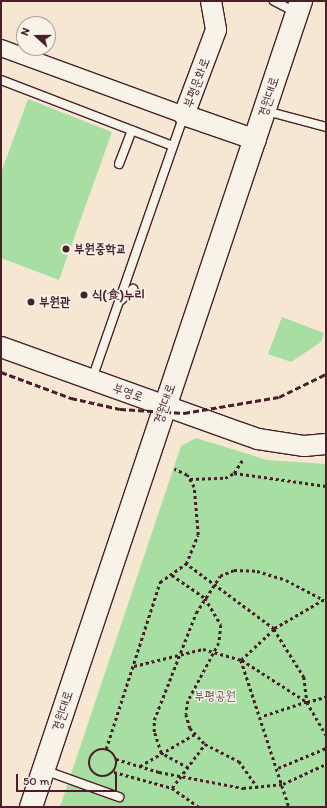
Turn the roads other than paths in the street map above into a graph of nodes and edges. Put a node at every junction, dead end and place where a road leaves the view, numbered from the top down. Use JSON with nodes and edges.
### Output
{"nodes":[{"id":1,"x":211,"y":1,"type":"edge"},
{"id":2,"x":274,"y":1,"type":"edge"},
{"id":3,"x":299,"y":7,"type":"edge"},
{"id":4,"x":1,"y":48,"type":"edge"},
{"id":5,"x":1,"y":80,"type":"edge"},
{"id":6,"x":265,"y":111,"type":"junction"},
{"id":7,"x":184,"y":115,"type":"junction"},
{"id":8,"x":326,"y":127,"type":"edge"},
{"id":9,"x":132,"y":130,"type":"junction"},
{"id":10,"x":256,"y":140,"type":"junction"},
{"id":11,"x":173,"y":146,"type":"junction"},
{"id":12,"x":119,"y":164,"type":"dead end"},
{"id":13,"x":133,"y":289,"type":"dead end"},
{"id":14,"x":119,"y":301,"type":"junction"},
{"id":15,"x":1,"y":347,"type":"edge"},
{"id":16,"x":92,"y":380,"type":"junction"},
{"id":17,"x":164,"y":406,"type":"junction"},
{"id":18,"x":326,"y":444,"type":"edge"},
{"id":19,"x":43,"y":770,"type":"junction"},
{"id":20,"x":119,"y":797,"type":"dead end"},
{"id":21,"x":31,"y":807,"type":"edge"}],
"edges":[{"from":1,"to":7,"type":"street","name":"부평문화로"},
{"from":2,"to":3,"type":"lane"},
{"from":3,"to":6,"type":"main road","name":"경원대로"},
{"from":4,"to":7,"type":"street"},
{"from":5,"to":9,"type":"lane"},
{"from":6,"to":8,"type":"lane"},
{"from":6,"to":10,"type":"main road","name":"경원대로"},
{"from":7,"to":10,"type":"street","name":"부평문화로"},
{"from":7,"to":11,"type":"lane"},
{"from":9,"to":11,"type":"lane"},
{"from":9,"to":12,"type":"lane"},
{"from":10,"to":17,"type":"main road","name":"경원대로"},
{"from":11,"to":14,"type":"lane"},
{"from":13,"to":14,"type":"lane"},
{"from":14,"to":16,"type":"lane"},
{"from":15,"to":16,"type":"street","name":"부영로"},
{"from":16,"to":17,"type":"street","name":"부영로"},
{"from":17,"to":18,"type":"street","name":"부영로"},
{"from":17,"to":19,"type":"main road","name":"경원대로"},
{"from":19,"to":20,"type":"lane"},
{"from":19,"to":21,"type":"main road","name":"경원대로"}]}
